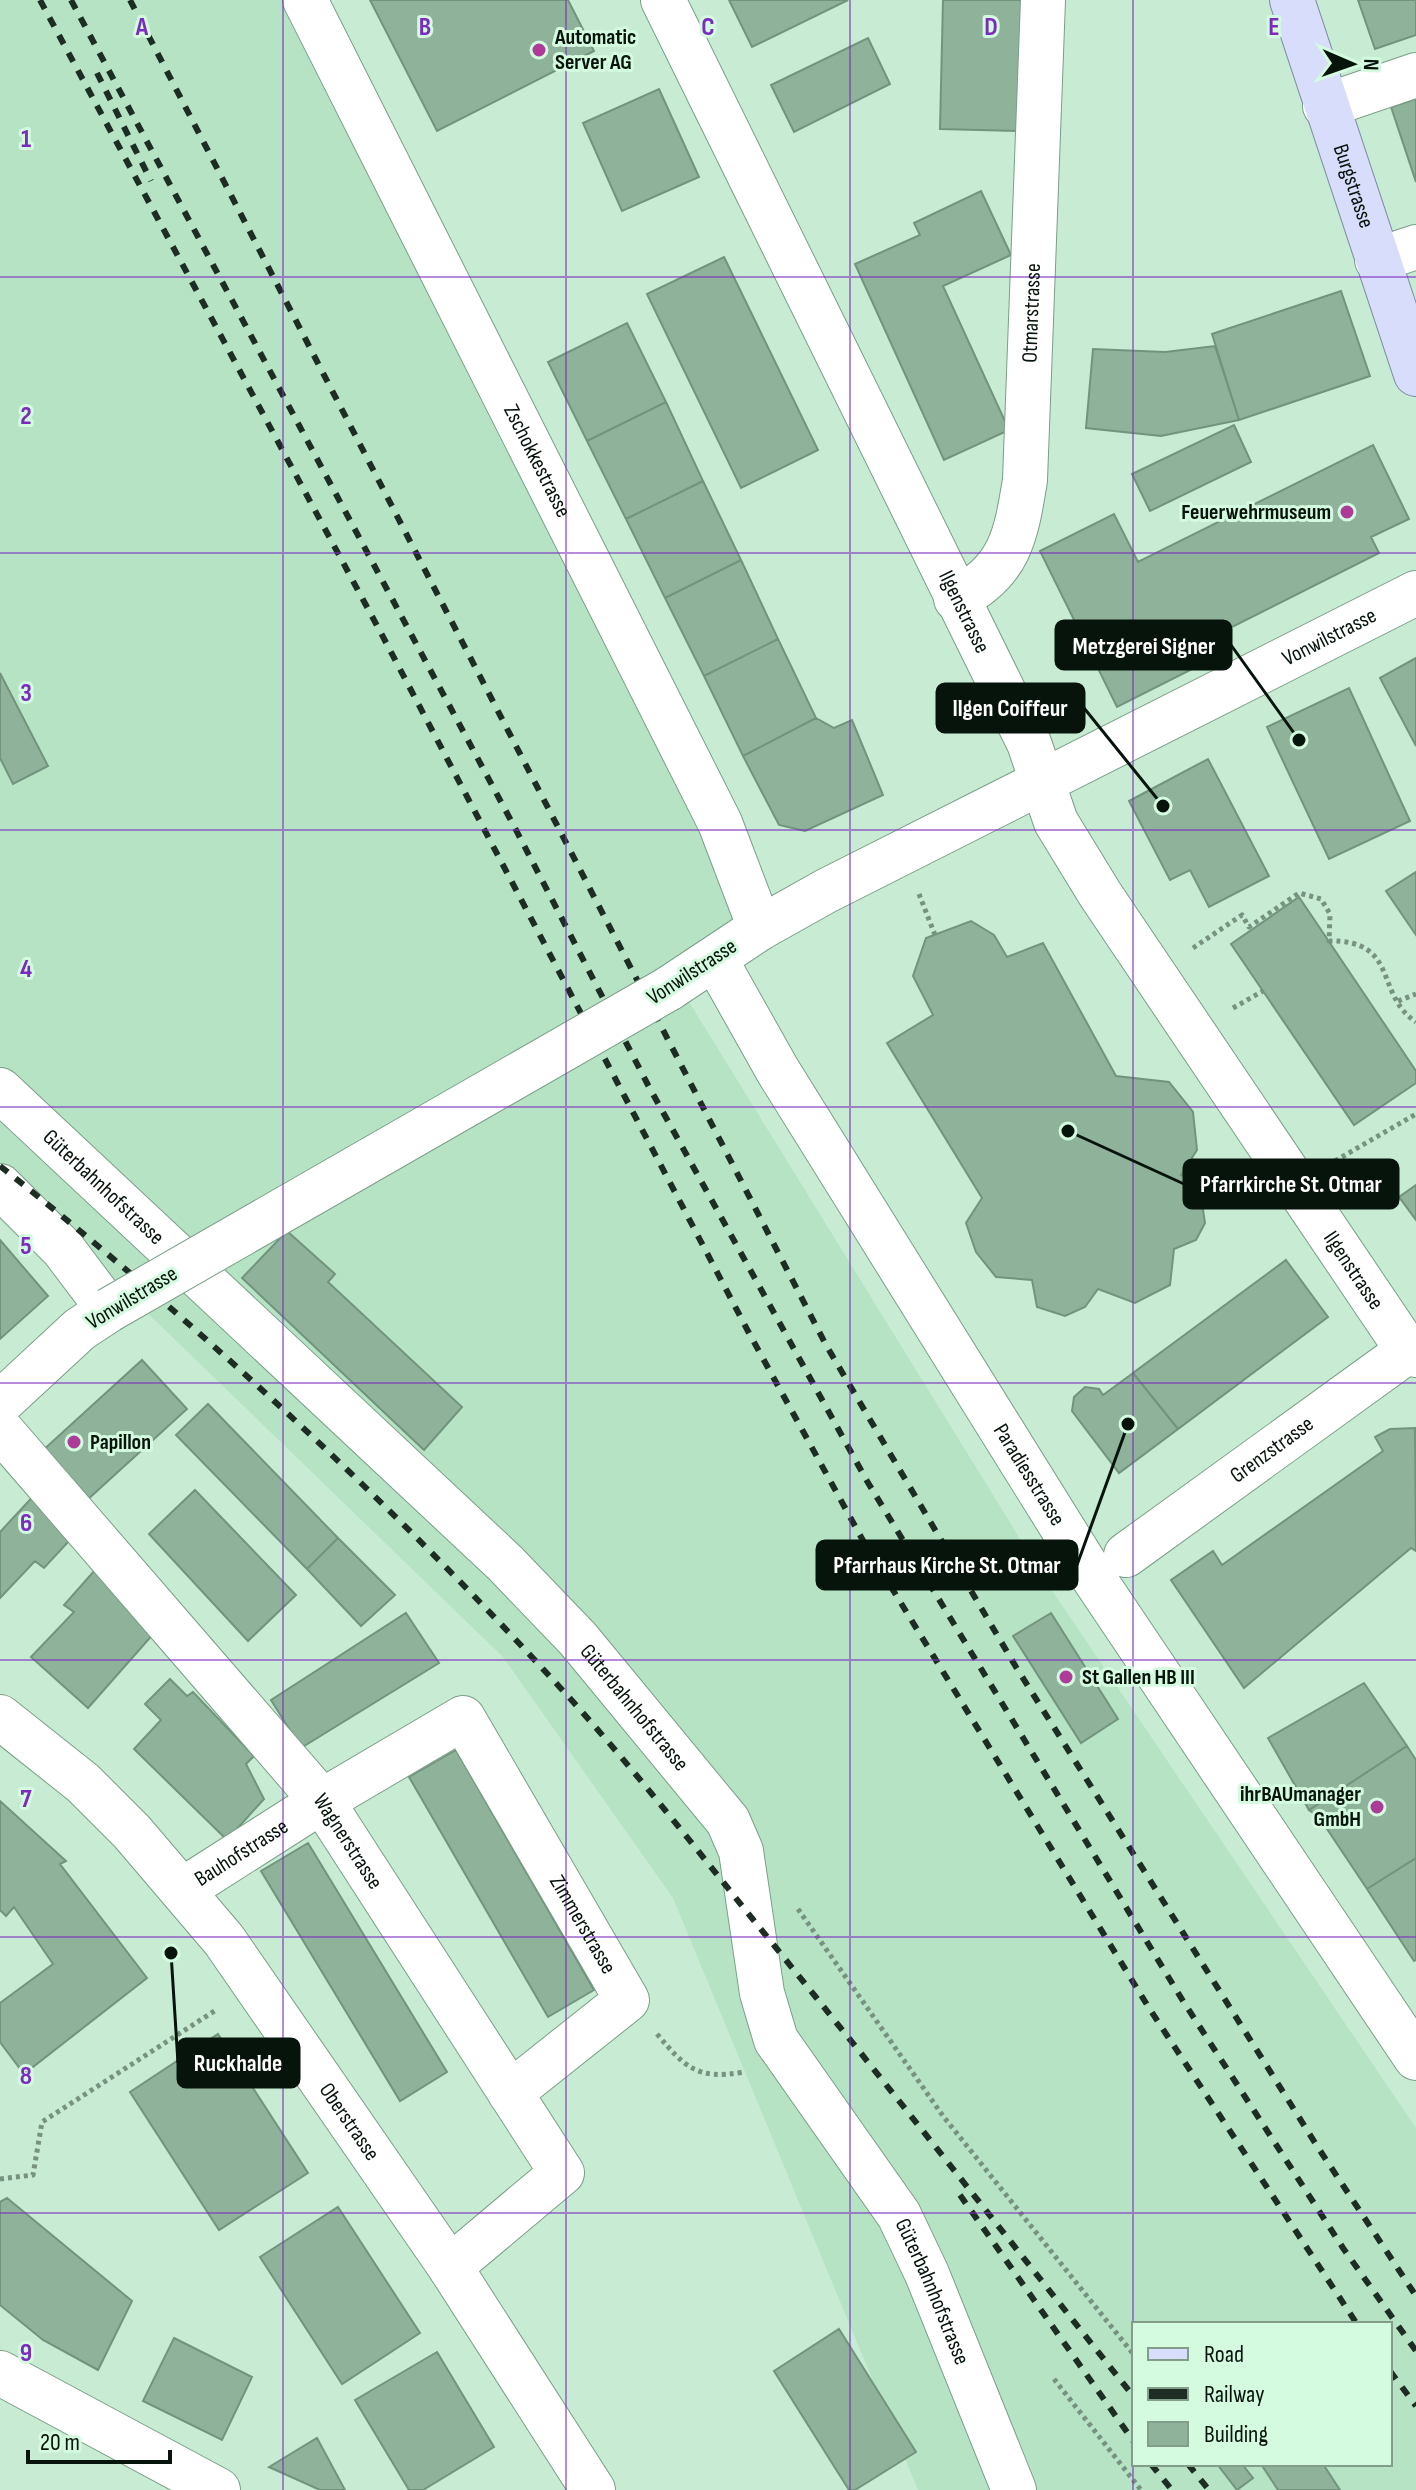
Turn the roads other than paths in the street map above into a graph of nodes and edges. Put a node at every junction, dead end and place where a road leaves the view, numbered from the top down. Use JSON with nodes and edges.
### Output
{"nodes":[{"id":1,"x":305,"y":0,"type":"edge"},
{"id":2,"x":663,"y":0,"type":"edge"},
{"id":3,"x":1043,"y":0,"type":"edge"},
{"id":4,"x":1292,"y":0,"type":"edge"},
{"id":5,"x":1416,"y":75,"type":"edge"},
{"id":6,"x":1325,"y":106,"type":"junction"},
{"id":7,"x":1396,"y":253,"type":"edge"},
{"id":8,"x":1416,"y":374,"type":"edge"},
{"id":9,"x":1416,"y":593,"type":"edge"},
{"id":10,"x":956,"y":599,"type":"junction"},
{"id":11,"x":1041,"y":781,"type":"junction"},
{"id":12,"x":760,"y":928,"type":"junction"},
{"id":13,"x":715,"y":959,"type":"junction"},
{"id":14,"x":0,"y":1090,"type":"edge"},
{"id":15,"x":0,"y":1186,"type":"edge"},
{"id":16,"x":109,"y":1310,"type":"junction"},
{"id":17,"x":1413,"y":1350,"type":"edge"},
{"id":18,"x":0,"y":1403,"type":"edge"},
{"id":19,"x":0,"y":1429,"type":"edge"},
{"id":20,"x":1126,"y":1555,"type":"dead end"},
{"id":21,"x":0,"y":1717,"type":"edge"},
{"id":22,"x":463,"y":1718,"type":"joint"},
{"id":23,"x":322,"y":1801,"type":"junction"},
{"id":24,"x":184,"y":1889,"type":"junction"},
{"id":25,"x":1416,"y":2058,"type":"edge"},
{"id":26,"x":510,"y":2093,"type":"junction"},
{"id":27,"x":450,"y":2267,"type":"junction"},
{"id":28,"x":0,"y":2373,"type":"edge"},
{"id":29,"x":218,"y":2490,"type":"edge"},
{"id":30,"x":593,"y":2490,"type":"edge"},
{"id":31,"x":1014,"y":2490,"type":"edge"}],
"edges":[{"from":1,"to":12,"type":"street","name":"Zschokkestrasse"},
{"from":2,"to":10,"type":"street","name":"Ilgenstrasse"},
{"from":3,"to":10,"type":"street","name":"Otmarstrasse"},
{"from":4,"to":6,"type":"main road","name":"Burgstrasse"},
{"from":5,"to":6,"type":"street"},
{"from":6,"to":7,"type":"main road","name":"Burgstrasse"},
{"from":7,"to":8,"type":"main road","name":"Burgstrasse"},
{"from":9,"to":11,"type":"street","name":"Vonwilstrasse"},
{"from":10,"to":11,"type":"street","name":"Ilgenstrasse"},
{"from":11,"to":12,"type":"street","name":"Vonwilstrasse"},
{"from":11,"to":17,"type":"street","name":"Ilgenstrasse"},
{"from":12,"to":13,"type":"street","name":"Vonwilstrasse"},
{"from":13,"to":16,"type":"street","name":"Vonwilstrasse","bridge":true},
{"from":13,"to":25,"type":"street","name":"Paradiesstrasse"},
{"from":14,"to":31,"type":"street","name":"Güterbahnhofstrasse"},
{"from":15,"to":16,"type":"street"},
{"from":16,"to":18,"type":"street","name":"Vonwilstrasse"},
{"from":17,"to":20,"type":"street","name":"Grenzstrasse"},
{"from":19,"to":23,"type":"street","name":"Wagnerstrasse"},
{"from":21,"to":24,"type":"street","name":"Oberstrasse"},
{"from":22,"to":23,"type":"street","name":"Bauhofstrasse"},
{"from":22,"to":26,"type":"street","name":"Zimmerstrasse"},
{"from":23,"to":24,"type":"street","name":"Bauhofstrasse"},
{"from":23,"to":26,"type":"street","name":"Wagnerstrasse"},
{"from":24,"to":27,"type":"street","name":"Oberstrasse"},
{"from":26,"to":27,"type":"street","name":"Wagnerstrasse"},
{"from":27,"to":30,"type":"street","name":"Oberstrasse"},
{"from":28,"to":29,"type":"street"}]}
